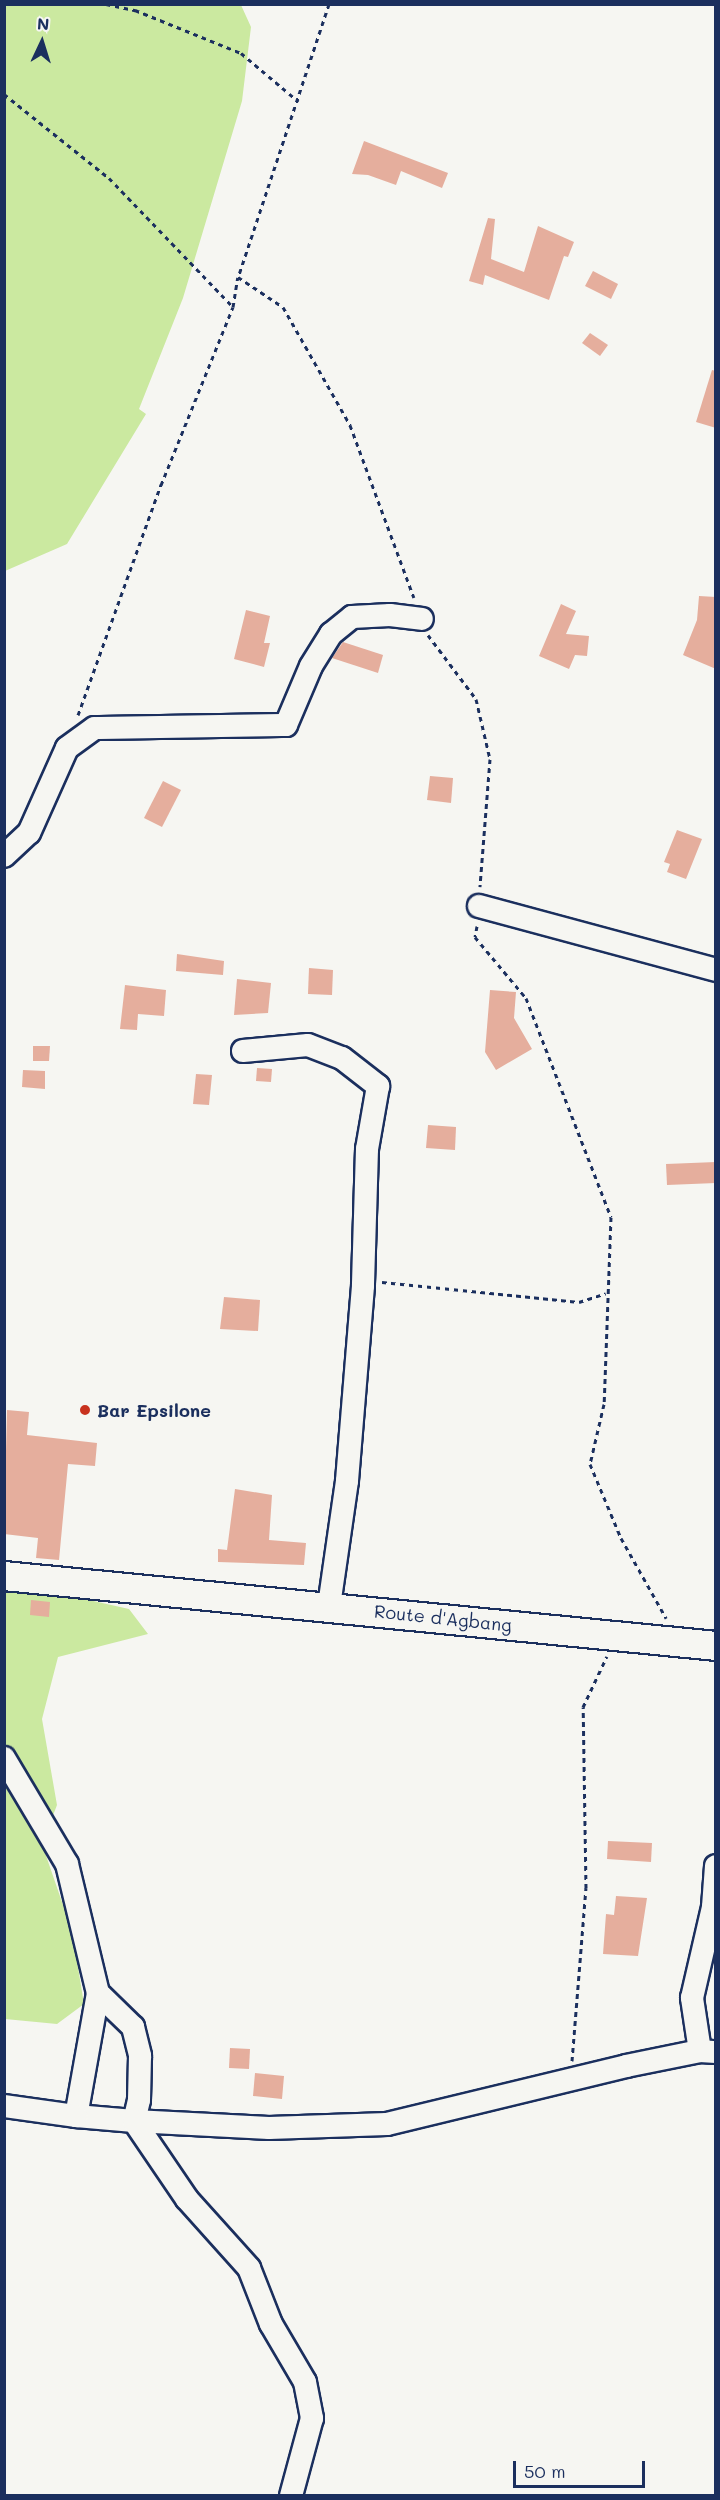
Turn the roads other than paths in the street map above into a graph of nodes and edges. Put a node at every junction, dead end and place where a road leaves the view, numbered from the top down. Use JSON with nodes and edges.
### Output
{"nodes":[{"id":1,"x":422,"y":619,"type":"road end"},
{"id":2,"x":4,"y":856,"type":"edge"},
{"id":3,"x":479,"y":906,"type":"road end"},
{"id":4,"x":716,"y":970,"type":"edge"},
{"id":5,"x":243,"y":1051,"type":"dead end"},
{"id":6,"x":4,"y":1576,"type":"edge"},
{"id":7,"x":329,"y":1606,"type":"junction"},
{"id":8,"x":716,"y":1646,"type":"edge"},
{"id":9,"x":4,"y":1758,"type":"edge"},
{"id":10,"x":716,"y":1866,"type":"edge"},
{"id":11,"x":98,"y":1993,"type":"junction"},
{"id":12,"x":708,"y":2052,"type":"edge"},
{"id":13,"x":4,"y":2106,"type":"edge"},
{"id":14,"x":76,"y":2116,"type":"junction"},
{"id":15,"x":134,"y":2121,"type":"junction"},
{"id":16,"x":291,"y":2496,"type":"edge"}],
"edges":[{"from":1,"to":2,"type":"street"},
{"from":3,"to":4,"type":"street"},
{"from":5,"to":7,"type":"street"},
{"from":6,"to":7,"type":"main road","name":"Route d'Agbang"},
{"from":7,"to":8,"type":"main road","name":"Route d'Agbang"},
{"from":9,"to":11,"type":"street"},
{"from":10,"to":12,"type":"street"},
{"from":11,"to":14,"type":"street"},
{"from":11,"to":15,"type":"street"},
{"from":12,"to":15,"type":"street"},
{"from":13,"to":14,"type":"street"},
{"from":14,"to":15,"type":"street"},
{"from":15,"to":16,"type":"street"}]}
